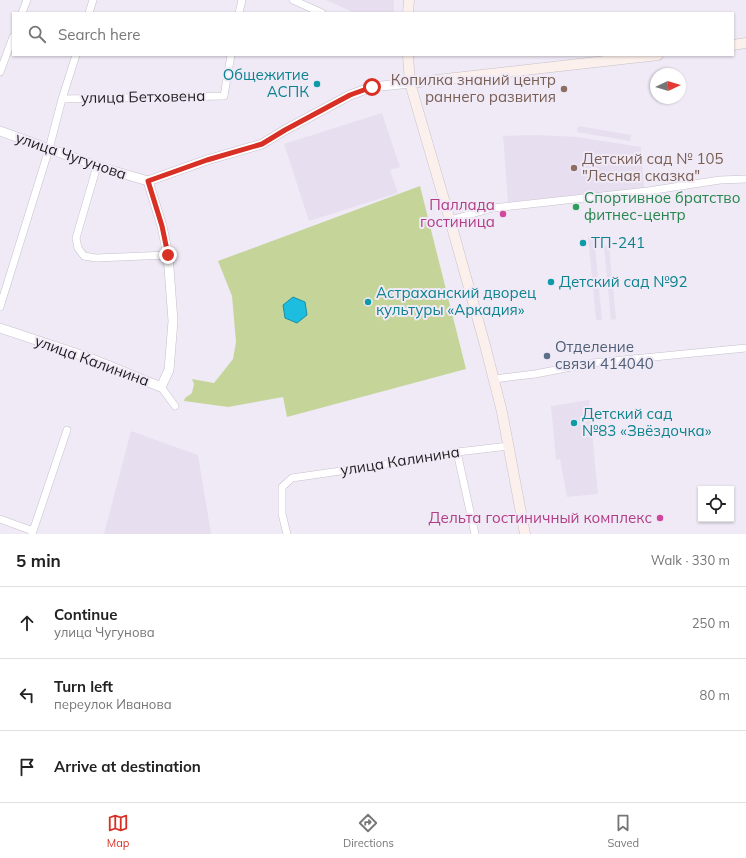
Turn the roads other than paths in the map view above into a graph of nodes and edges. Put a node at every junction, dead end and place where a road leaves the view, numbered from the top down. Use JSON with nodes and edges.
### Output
{"nodes":[{"id":1,"x":27,"y":0,"type":"edge"},
{"id":2,"x":93,"y":0,"type":"edge"},
{"id":3,"x":242,"y":0,"type":"edge"},
{"id":4,"x":293,"y":0,"type":"edge"},
{"id":5,"x":409,"y":0,"type":"edge"},
{"id":6,"x":22,"y":12,"type":"edge"},
{"id":7,"x":89,"y":12,"type":"edge"},
{"id":8,"x":239,"y":12,"type":"edge"},
{"id":9,"x":320,"y":12,"type":"edge"},
{"id":10,"x":408,"y":12,"type":"edge"},
{"id":11,"x":12,"y":40,"type":"edge"},
{"id":12,"x":746,"y":43,"type":"edge"},
{"id":13,"x":734,"y":45,"type":"edge"},
{"id":14,"x":76,"y":56,"type":"edge"},
{"id":15,"x":231,"y":56,"type":"edge"},
{"id":16,"x":408,"y":56,"type":"edge"},
{"id":17,"x":649,"y":56,"type":"edge"},
{"id":18,"x":0,"y":72,"type":"edge"},
{"id":19,"x":410,"y":83,"type":"junction"},
{"id":20,"x":62,"y":98,"type":"junction"},
{"id":21,"x":0,"y":131,"type":"edge"},
{"id":22,"x":49,"y":150,"type":"junction"},
{"id":23,"x":97,"y":166,"type":"junction"},
{"id":24,"x":746,"y":179,"type":"edge"},
{"id":25,"x":148,"y":181,"type":"junction"},
{"id":26,"x":450,"y":220,"type":"junction"},
{"id":27,"x":168,"y":255,"type":"junction"},
{"id":28,"x":0,"y":307,"type":"edge"},
{"id":29,"x":0,"y":328,"type":"edge"},
{"id":30,"x":746,"y":348,"type":"edge"},
{"id":31,"x":494,"y":379,"type":"junction"},
{"id":32,"x":161,"y":387,"type":"junction"},
{"id":33,"x":175,"y":406,"type":"dead end"},
{"id":34,"x":67,"y":430,"type":"dead end"},
{"id":35,"x":509,"y":446,"type":"junction"},
{"id":36,"x":457,"y":452,"type":"junction"},
{"id":37,"x":0,"y":519,"type":"edge"},
{"id":38,"x":32,"y":533,"type":"edge"},
{"id":39,"x":287,"y":534,"type":"edge"},
{"id":40,"x":475,"y":534,"type":"edge"},
{"id":41,"x":525,"y":534,"type":"edge"}],
"edges":[{"from":1,"to":6,"type":"street"},
{"from":2,"to":7,"type":"street"},
{"from":3,"to":8,"type":"street"},
{"from":4,"to":9,"type":"street"},
{"from":5,"to":10,"type":"main road"},
{"from":11,"to":18,"type":"street"},
{"from":12,"to":13,"type":"main road"},
{"from":14,"to":20,"type":"street"},
{"from":15,"to":20,"type":"street","name":"улица Бетховена"},
{"from":16,"to":19,"type":"main road"},
{"from":17,"to":19,"type":"main road"},
{"from":19,"to":25,"type":"street"},
{"from":19,"to":26,"type":"main road"},
{"from":20,"to":22,"type":"street"},
{"from":21,"to":22,"type":"street","name":"улица Чугунова"},
{"from":22,"to":23,"type":"street","name":"улица Чугунова"},
{"from":22,"to":28,"type":"street"},
{"from":23,"to":25,"type":"street","name":"улица Чугунова"},
{"from":23,"to":27,"type":"street"},
{"from":24,"to":26,"type":"street"},
{"from":25,"to":27,"type":"street"},
{"from":26,"to":31,"type":"main road"},
{"from":27,"to":32,"type":"street"},
{"from":29,"to":32,"type":"street","name":"улица Калинина"},
{"from":30,"to":31,"type":"street"},
{"from":31,"to":35,"type":"main road"},
{"from":32,"to":33,"type":"street","name":"улица Калинина"},
{"from":34,"to":38,"type":"street"},
{"from":35,"to":36,"type":"street","name":"улица Калинина"},
{"from":35,"to":41,"type":"main road"},
{"from":36,"to":39,"type":"street","name":"улица Калинина"},
{"from":36,"to":40,"type":"street"},
{"from":37,"to":38,"type":"street"}]}
